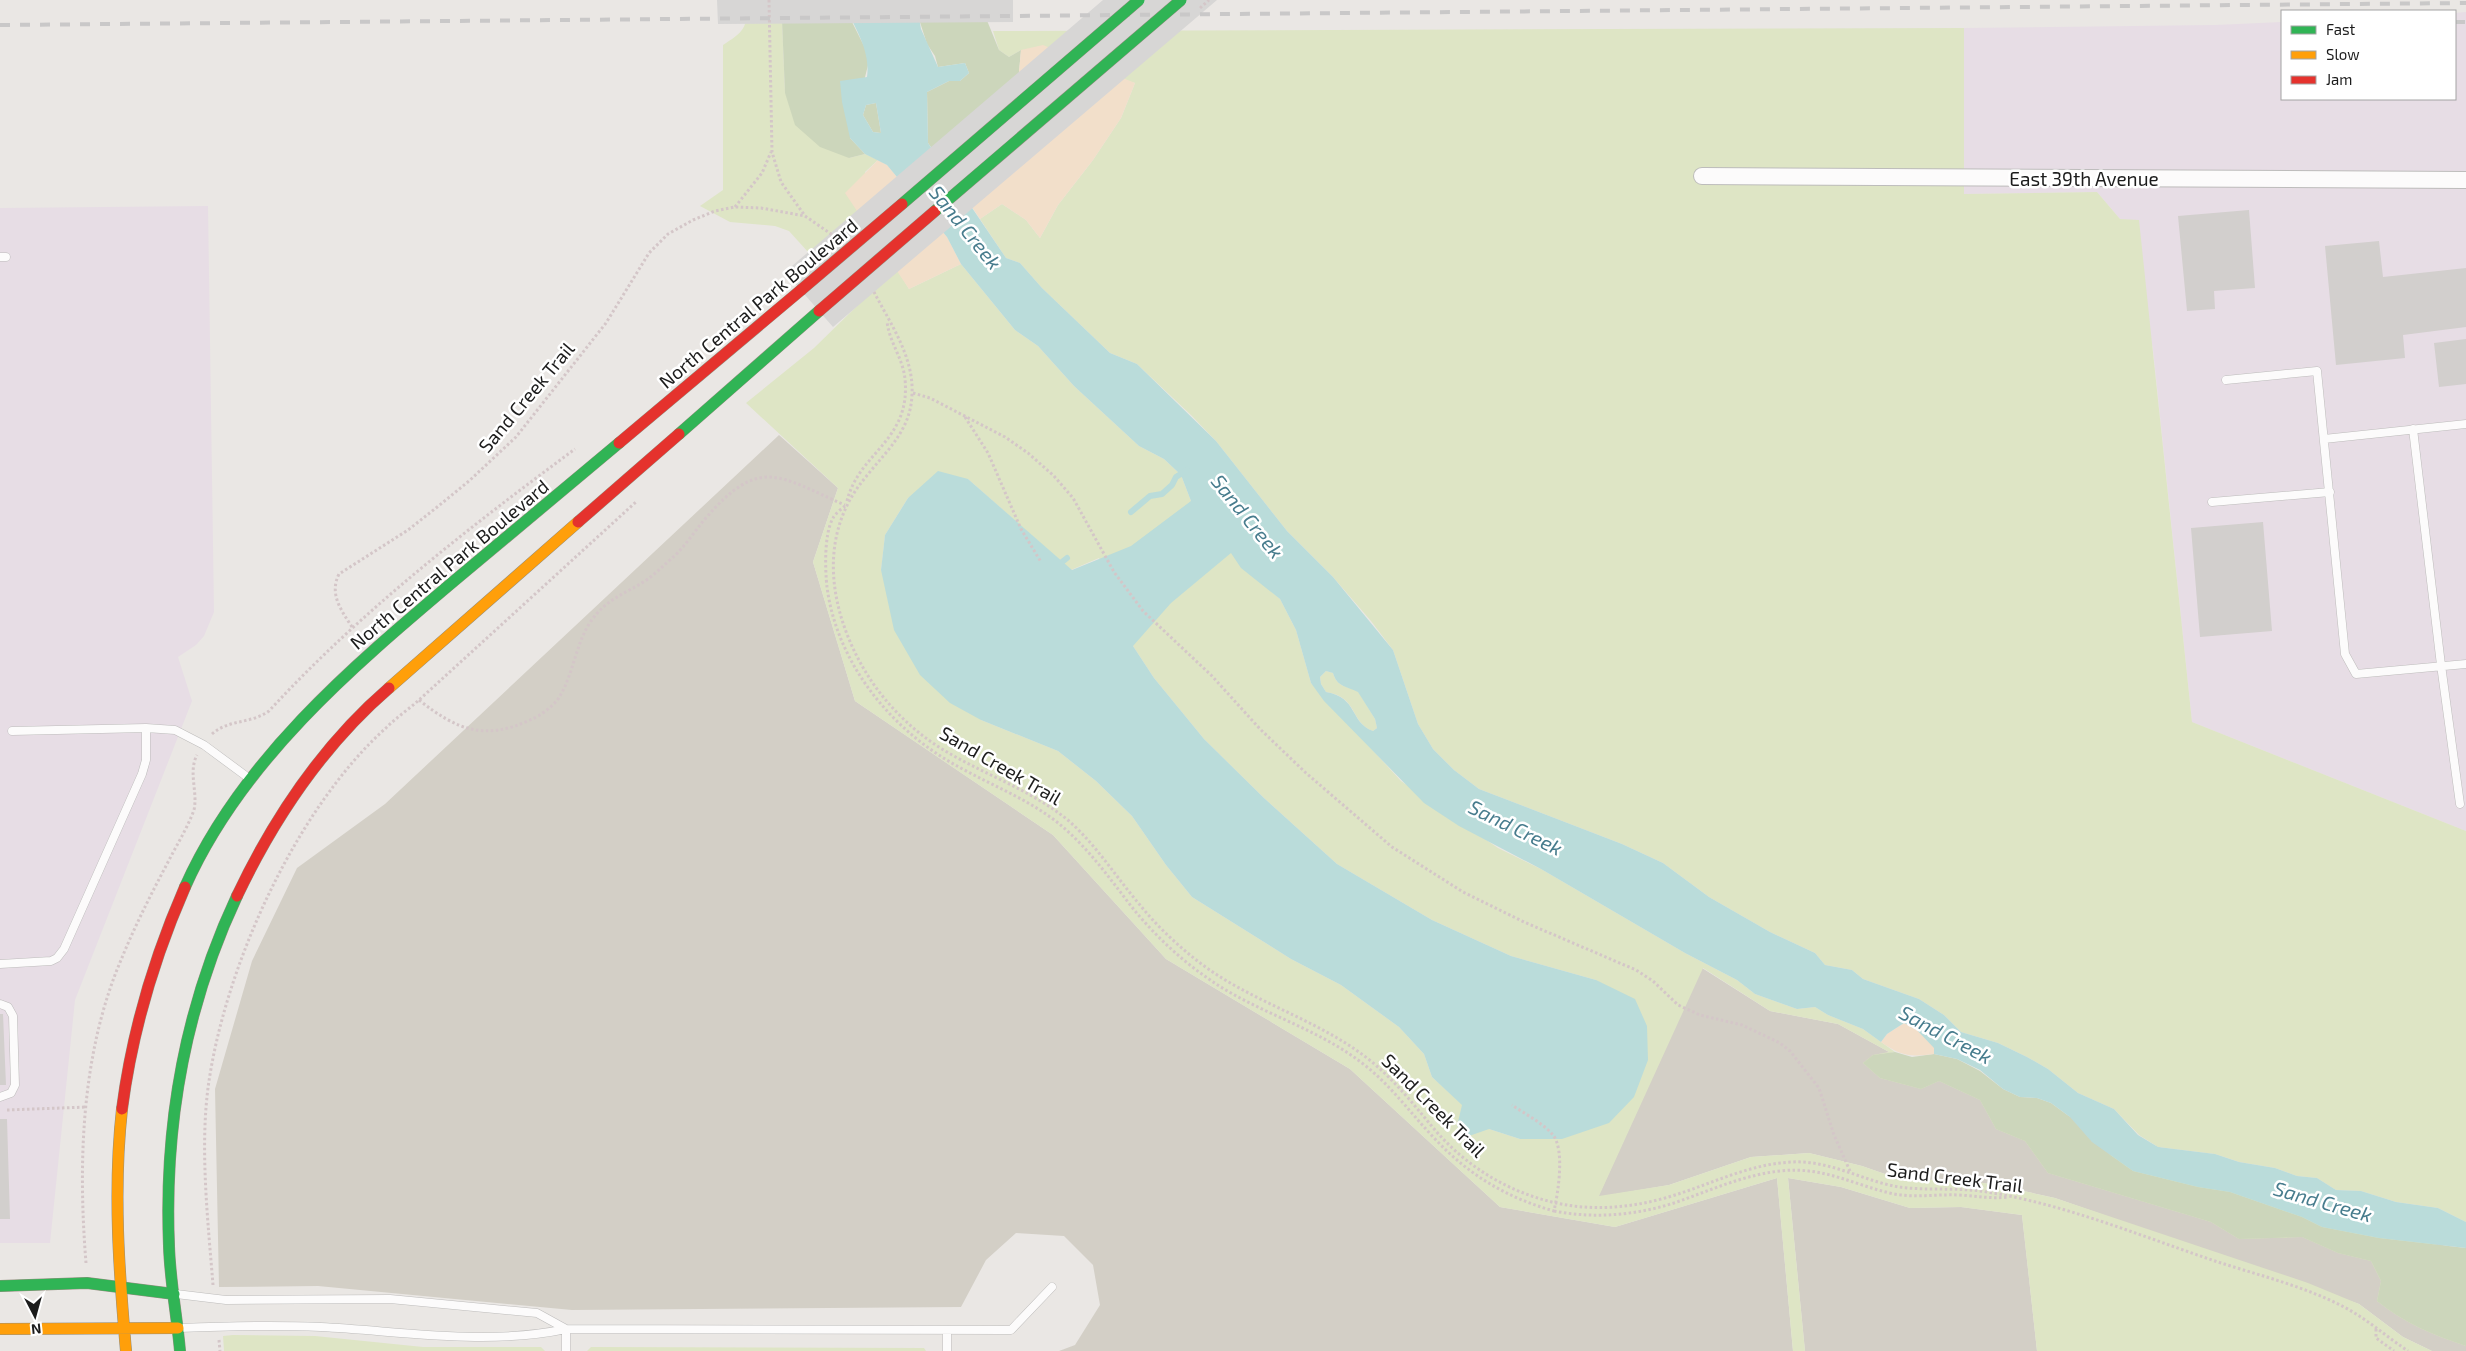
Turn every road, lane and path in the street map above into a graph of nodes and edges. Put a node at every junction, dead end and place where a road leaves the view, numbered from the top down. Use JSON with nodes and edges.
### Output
{"nodes":[{"id":1,"x":769,"y":0,"type":"edge"},
{"id":2,"x":1140,"y":0,"type":"edge"},
{"id":3,"x":1181,"y":0,"type":"edge"},
{"id":4,"x":772,"y":152,"type":"junction"},
{"id":5,"x":1702,"y":176,"type":"dead end"},
{"id":6,"x":2466,"y":180,"type":"edge"},
{"id":7,"x":735,"y":207,"type":"junction"},
{"id":8,"x":886,"y":318,"type":"dead end"},
{"id":9,"x":899,"y":340,"type":"dead end"},
{"id":10,"x":2226,"y":380,"type":"dead end"},
{"id":11,"x":912,"y":393,"type":"junction"},
{"id":12,"x":963,"y":414,"type":"junction"},
{"id":13,"x":2466,"y":424,"type":"edge"},
{"id":14,"x":2413,"y":429,"type":"junction"},
{"id":15,"x":2324,"y":439,"type":"junction"},
{"id":16,"x":579,"y":446,"type":"dead end"},
{"id":17,"x":2330,"y":492,"type":"junction"},
{"id":18,"x":639,"y":500,"type":"dead end"},
{"id":19,"x":2212,"y":502,"type":"dead end"},
{"id":20,"x":845,"y":505,"type":"junction"},
{"id":21,"x":1041,"y":562,"type":"dead end"},
{"id":22,"x":352,"y":627,"type":"junction"},
{"id":23,"x":2466,"y":664,"type":"edge"},
{"id":24,"x":2441,"y":665,"type":"junction"},
{"id":25,"x":419,"y":700,"type":"junction"},
{"id":26,"x":146,"y":728,"type":"junction"},
{"id":27,"x":12,"y":731,"type":"dead end"},
{"id":28,"x":212,"y":734,"type":"dead end"},
{"id":29,"x":252,"y":780,"type":"junction"},
{"id":30,"x":2460,"y":804,"type":"dead end"},
{"id":31,"x":0,"y":964,"type":"edge"},
{"id":32,"x":0,"y":1004,"type":"edge"},
{"id":33,"x":0,"y":1097,"type":"edge"},
{"id":34,"x":1512,"y":1105,"type":"dead end"},
{"id":35,"x":87,"y":1108,"type":"dead end"},
{"id":36,"x":0,"y":1110,"type":"edge"},
{"id":37,"x":1851,"y":1172,"type":"junction"},
{"id":38,"x":2012,"y":1197,"type":"junction"},
{"id":39,"x":1556,"y":1203,"type":"junction"},
{"id":40,"x":1554,"y":1211,"type":"junction"},
{"id":41,"x":213,"y":1282,"type":"dead end"},
{"id":42,"x":0,"y":1286,"type":"edge"},
{"id":43,"x":122,"y":1288,"type":"junction"},
{"id":44,"x":1052,"y":1288,"type":"dead end"},
{"id":45,"x":174,"y":1294,"type":"junction"},
{"id":46,"x":178,"y":1328,"type":"junction"},
{"id":47,"x":0,"y":1329,"type":"edge"},
{"id":48,"x":124,"y":1329,"type":"junction"},
{"id":49,"x":566,"y":1329,"type":"junction"},
{"id":50,"x":2376,"y":1329,"type":"junction"},
{"id":51,"x":947,"y":1330,"type":"junction"},
{"id":52,"x":219,"y":1341,"type":"dead end"},
{"id":53,"x":126,"y":1351,"type":"edge"},
{"id":54,"x":180,"y":1351,"type":"edge"},
{"id":55,"x":220,"y":1351,"type":"edge"},
{"id":56,"x":566,"y":1351,"type":"edge"},
{"id":57,"x":946,"y":1351,"type":"edge"},
{"id":58,"x":2394,"y":1351,"type":"edge"},
{"id":59,"x":2408,"y":1351,"type":"edge"}],
"edges":[{"from":1,"to":4,"type":"path","name":"Sand Creek Trail"},
{"from":2,"to":29,"type":"main road","name":"North Central Park Boulevard","bridge":true},
{"from":3,"to":45,"type":"main road","bridge":true},
{"from":4,"to":7,"type":"path","name":"Sand Creek Trail"},
{"from":4,"to":7,"type":"path","name":"Sand Creek Trail"},
{"from":5,"to":6,"type":"street","name":"East 39th Avenue"},
{"from":7,"to":22,"type":"path","name":"Sand Creek Trail"},
{"from":8,"to":20,"type":"path"},
{"from":9,"to":11,"type":"path","name":"Sand Creek Trail"},
{"from":10,"to":15,"type":"lane"},
{"from":11,"to":12,"type":"path"},
{"from":11,"to":20,"type":"path","name":"Sand Creek Trail"},
{"from":12,"to":21,"type":"path"},
{"from":12,"to":37,"type":"path"},
{"from":13,"to":14,"type":"lane"},
{"from":14,"to":15,"type":"lane"},
{"from":14,"to":24,"type":"lane"},
{"from":15,"to":17,"type":"lane"},
{"from":16,"to":22,"type":"path"},
{"from":17,"to":19,"type":"lane"},
{"from":17,"to":24,"type":"lane"},
{"from":18,"to":25,"type":"path"},
{"from":20,"to":25,"type":"path"},
{"from":20,"to":39,"type":"path","name":"Sand Creek Trail"},
{"from":20,"to":40,"type":"path"},
{"from":22,"to":28,"type":"path"},
{"from":23,"to":24,"type":"lane"},
{"from":24,"to":30,"type":"lane"},
{"from":25,"to":41,"type":"path"},
{"from":26,"to":27,"type":"lane"},
{"from":26,"to":29,"type":"lane"},
{"from":26,"to":31,"type":"lane"},
{"from":29,"to":43,"type":"main road","name":"North Central Park Boulevard"},
{"from":32,"to":33,"type":"lane"},
{"from":34,"to":39,"type":"path"},
{"from":35,"to":36,"type":"path"},
{"from":37,"to":38,"type":"path","name":"Sand Creek Trail"},
{"from":37,"to":39,"type":"path","name":"Sand Creek Trail"},
{"from":38,"to":40,"type":"path"},
{"from":38,"to":50,"type":"path","name":"Sand Creek Trail"},
{"from":39,"to":40,"type":"path"},
{"from":42,"to":43,"type":"main road"},
{"from":43,"to":45,"type":"main road"},
{"from":43,"to":48,"type":"main road","name":"North Central Park Boulevard"},
{"from":44,"to":51,"type":"lane"},
{"from":45,"to":46,"type":"main road"},
{"from":45,"to":49,"type":"lane"},
{"from":46,"to":48,"type":"main road"},
{"from":46,"to":49,"type":"lane"},
{"from":46,"to":54,"type":"main road"},
{"from":47,"to":48,"type":"main road"},
{"from":48,"to":53,"type":"main road","name":"North Central Park Boulevard"},
{"from":49,"to":51,"type":"lane"},
{"from":49,"to":56,"type":"lane"},
{"from":50,"to":58,"type":"path"},
{"from":50,"to":59,"type":"path","name":"Sand Creek Trail"},
{"from":51,"to":57,"type":"lane"},
{"from":52,"to":55,"type":"path"}]}
